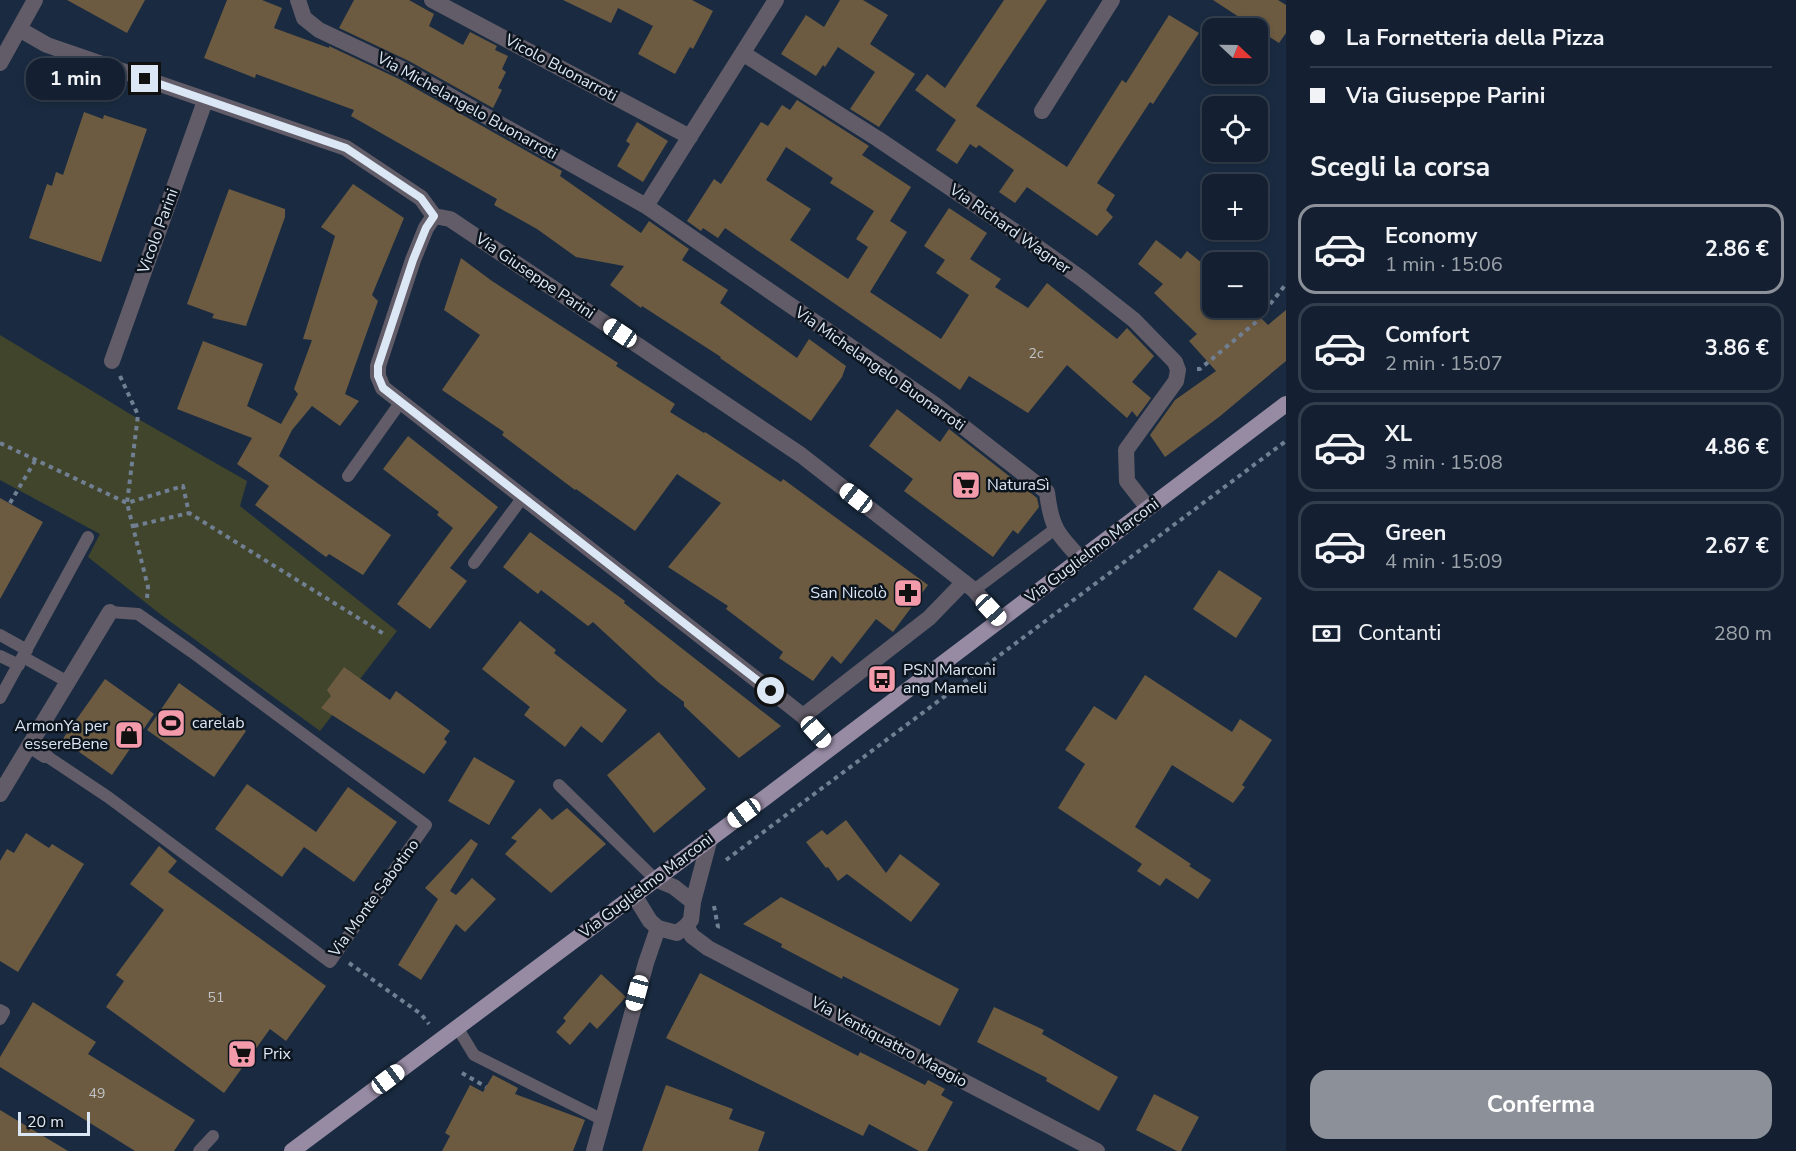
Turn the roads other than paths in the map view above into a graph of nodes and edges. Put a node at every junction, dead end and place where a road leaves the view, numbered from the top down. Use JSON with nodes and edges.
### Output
{"nodes":[{"id":1,"x":35,"y":0,"type":"edge"},
{"id":2,"x":298,"y":0,"type":"edge"},
{"id":3,"x":432,"y":0,"type":"edge"},
{"id":4,"x":776,"y":0,"type":"edge"},
{"id":5,"x":1112,"y":0,"type":"edge"},
{"id":6,"x":19,"y":29,"type":"junction"},
{"id":7,"x":744,"y":54,"type":"junction"},
{"id":8,"x":0,"y":63,"type":"edge"},
{"id":9,"x":205,"y":101,"type":"junction"},
{"id":10,"x":1041,"y":111,"type":"dead end"},
{"id":11,"x":690,"y":136,"type":"junction"},
{"id":12,"x":646,"y":206,"type":"junction"},
{"id":13,"x":434,"y":216,"type":"junction"},
{"id":14,"x":112,"y":361,"type":"road end"},
{"id":15,"x":400,"y":403,"type":"junction"},
{"id":16,"x":1286,"y":404,"type":"edge"},
{"id":17,"x":348,"y":477,"type":"dead end"},
{"id":18,"x":523,"y":497,"type":"junction"},
{"id":19,"x":1148,"y":508,"type":"junction"},
{"id":20,"x":1055,"y":529,"type":"junction"},
{"id":21,"x":88,"y":537,"type":"dead end"},
{"id":22,"x":1081,"y":559,"type":"junction"},
{"id":23,"x":474,"y":563,"type":"dead end"},
{"id":24,"x":969,"y":586,"type":"junction"},
{"id":25,"x":110,"y":612,"type":"joint"},
{"id":26,"x":1000,"y":620,"type":"junction"},
{"id":27,"x":0,"y":635,"type":"edge"},
{"id":28,"x":0,"y":656,"type":"edge"},
{"id":29,"x":23,"y":658,"type":"junction"},
{"id":30,"x":68,"y":682,"type":"junction"},
{"id":31,"x":0,"y":698,"type":"edge"},
{"id":32,"x":802,"y":717,"type":"junction"},
{"id":33,"x":30,"y":745,"type":"junction"},
{"id":34,"x":830,"y":747,"type":"junction"},
{"id":35,"x":45,"y":755,"type":"joint"},
{"id":36,"x":559,"y":785,"type":"dead end"},
{"id":37,"x":0,"y":794,"type":"edge"},
{"id":38,"x":710,"y":838,"type":"junction"},
{"id":39,"x":655,"y":879,"type":"junction"},
{"id":40,"x":634,"y":895,"type":"junction"},
{"id":41,"x":693,"y":902,"type":"junction"},
{"id":42,"x":686,"y":926,"type":"junction"},
{"id":43,"x":658,"y":928,"type":"junction"},
{"id":44,"x":0,"y":1010,"type":"edge"},
{"id":45,"x":0,"y":1019,"type":"edge"},
{"id":46,"x":457,"y":1027,"type":"junction"},
{"id":47,"x":603,"y":1120,"type":"junction"},
{"id":48,"x":213,"y":1136,"type":"dead end"},
{"id":49,"x":302,"y":1148,"type":"edge"},
{"id":50,"x":199,"y":1151,"type":"edge"},
{"id":51,"x":594,"y":1151,"type":"edge"},
{"id":52,"x":1097,"y":1151,"type":"edge"}],
"edges":[{"from":1,"to":6,"type":"street"},
{"from":2,"to":12,"type":"street","name":"Via Michelangelo Buonarroti"},
{"from":3,"to":11,"type":"street","name":"Vicolo Buonarroti"},
{"from":4,"to":7,"type":"street"},
{"from":5,"to":10,"type":"street"},
{"from":6,"to":8,"type":"street"},
{"from":6,"to":9,"type":"street","name":"Via Giuseppe Parini"},
{"from":7,"to":11,"type":"street"},
{"from":7,"to":19,"type":"street","name":"Via Richard Wagner"},
{"from":9,"to":13,"type":"street","name":"Via Giuseppe Parini"},
{"from":9,"to":14,"type":"street","name":"Vicolo Parini"},
{"from":11,"to":12,"type":"street"},
{"from":12,"to":20,"type":"street","name":"Via Michelangelo Buonarroti"},
{"from":13,"to":15,"type":"street"},
{"from":13,"to":24,"type":"street","name":"Via Giuseppe Parini"},
{"from":15,"to":17,"type":"lane"},
{"from":15,"to":18,"type":"street"},
{"from":16,"to":19,"type":"main road","name":"Via Guglielmo Marconi"},
{"from":18,"to":23,"type":"lane"},
{"from":18,"to":32,"type":"street"},
{"from":19,"to":22,"type":"main road","name":"Via Guglielmo Marconi"},
{"from":20,"to":22,"type":"street","name":"Via Michelangelo Buonarroti"},
{"from":20,"to":24,"type":"lane"},
{"from":21,"to":29,"type":"lane"},
{"from":22,"to":26,"type":"main road","name":"Via Guglielmo Marconi"},
{"from":24,"to":26,"type":"street","name":"Via Giuseppe Parini"},
{"from":24,"to":32,"type":"street"},
{"from":25,"to":30,"type":"street"},
{"from":25,"to":35,"type":"lane","name":"Via Monte Sabotino"},
{"from":26,"to":34,"type":"main road","name":"Via Guglielmo Marconi"},
{"from":27,"to":29,"type":"lane"},
{"from":28,"to":29,"type":"lane"},
{"from":29,"to":30,"type":"lane"},
{"from":29,"to":31,"type":"lane"},
{"from":30,"to":33,"type":"street"},
{"from":32,"to":34,"type":"street"},
{"from":33,"to":35,"type":"street"},
{"from":33,"to":37,"type":"street"},
{"from":34,"to":38,"type":"main road","name":"Via Guglielmo Marconi"},
{"from":36,"to":39,"type":"lane"},
{"from":38,"to":39,"type":"main road","name":"Via Guglielmo Marconi"},
{"from":38,"to":41,"type":"street"},
{"from":39,"to":40,"type":"main road","name":"Via Guglielmo Marconi"},
{"from":39,"to":41,"type":"street"},
{"from":40,"to":43,"type":"street"},
{"from":40,"to":46,"type":"main road","name":"Via Guglielmo Marconi"},
{"from":41,"to":42,"type":"street"},
{"from":42,"to":43,"type":"street"},
{"from":42,"to":52,"type":"street","name":"Via Ventiquattro Maggio"},
{"from":43,"to":47,"type":"street"},
{"from":44,"to":45,"type":"lane"},
{"from":46,"to":47,"type":"lane"},
{"from":46,"to":49,"type":"main road","name":"Via Guglielmo Marconi"},
{"from":47,"to":51,"type":"street"},
{"from":48,"to":50,"type":"lane"}]}
